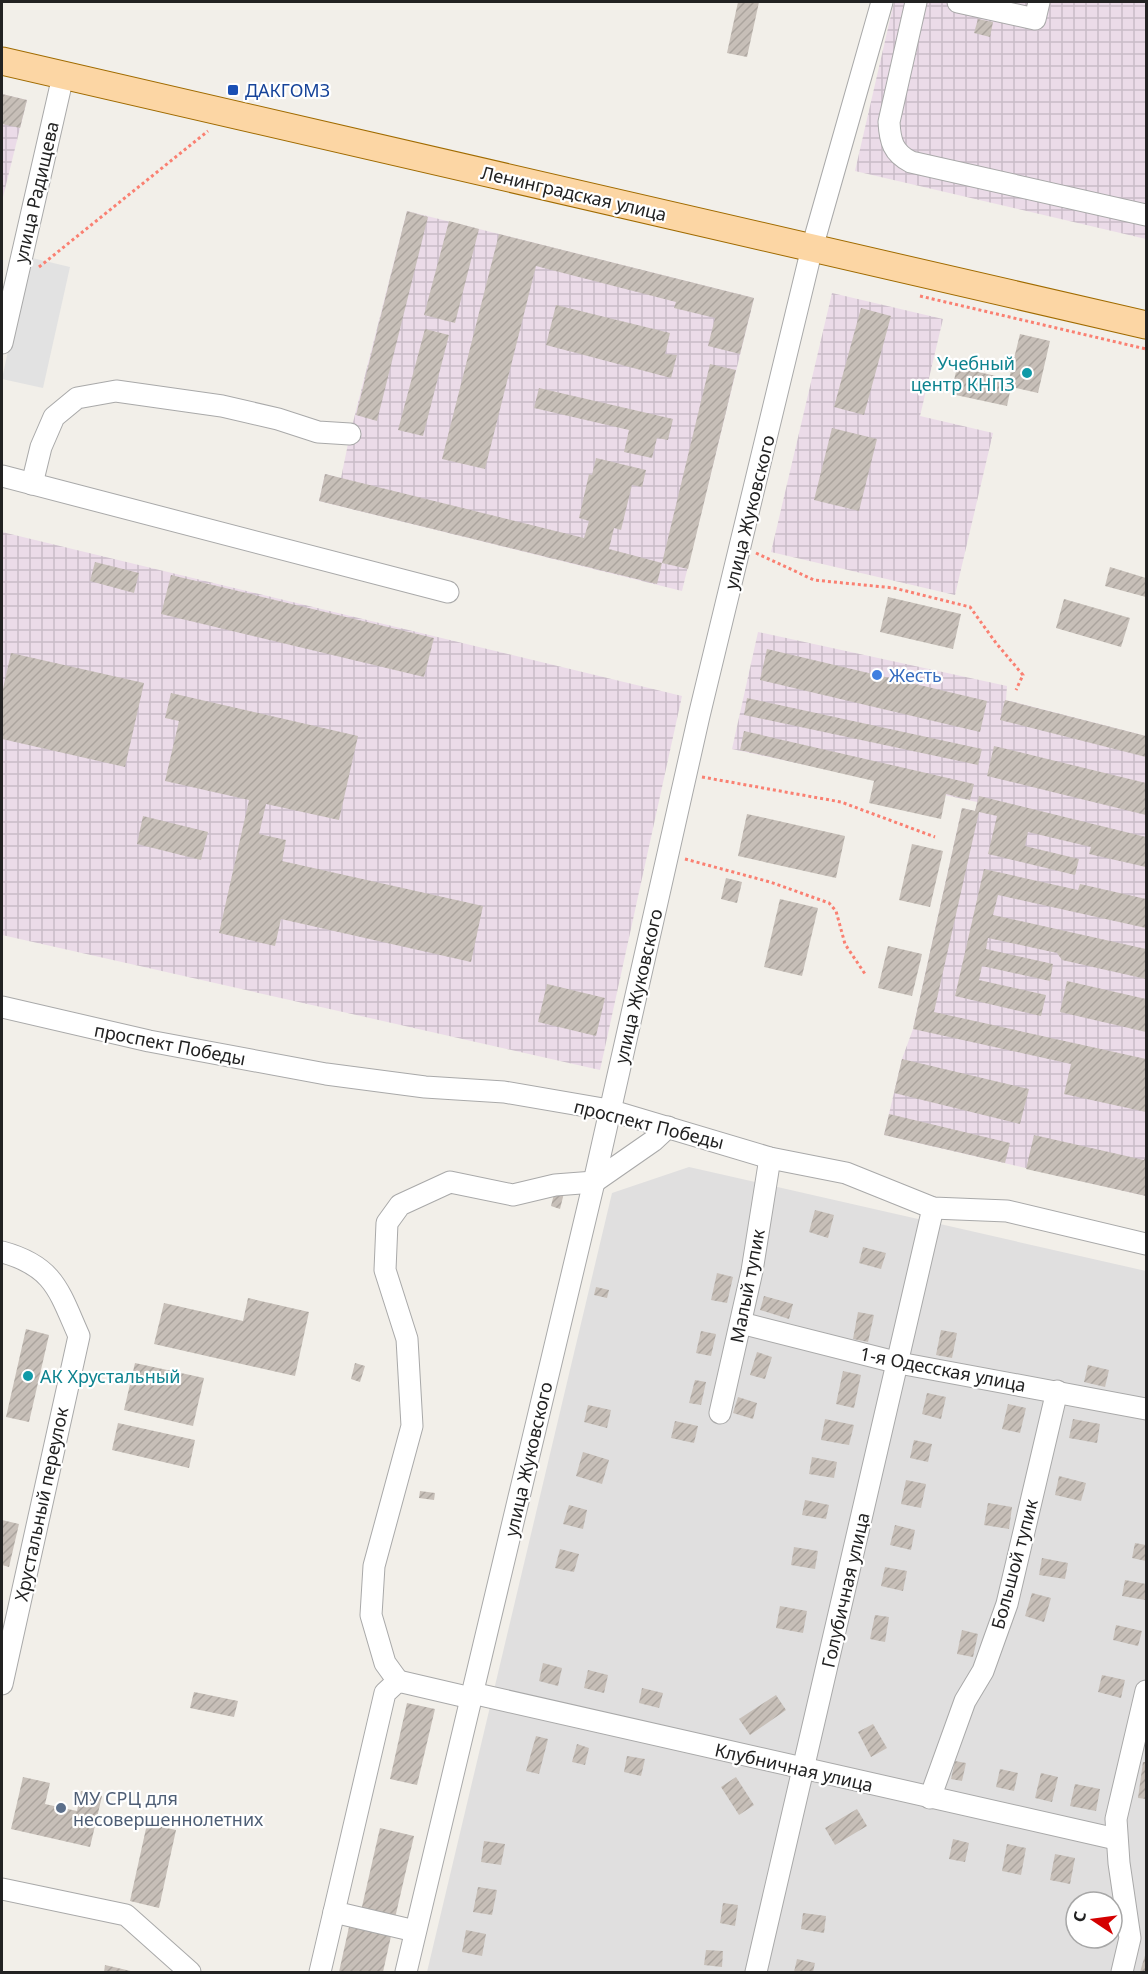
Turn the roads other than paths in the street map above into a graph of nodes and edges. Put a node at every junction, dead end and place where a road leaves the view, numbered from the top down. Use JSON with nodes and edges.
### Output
{"nodes":[{"id":1,"x":882,"y":2,"type":"edge"},
{"id":2,"x":916,"y":2,"type":"edge"},
{"id":3,"x":958,"y":2,"type":"edge"},
{"id":4,"x":1039,"y":2,"type":"edge"},
{"id":5,"x":2,"y":61,"type":"edge"},
{"id":6,"x":63,"y":75,"type":"junction"},
{"id":7,"x":1146,"y":215,"type":"edge"},
{"id":8,"x":812,"y":248,"type":"junction"},
{"id":9,"x":1146,"y":325,"type":"edge"},
{"id":10,"x":2,"y":343,"type":"edge"},
{"id":11,"x":350,"y":434,"type":"dead end"},
{"id":12,"x":2,"y":476,"type":"edge"},
{"id":13,"x":32,"y":484,"type":"junction"},
{"id":14,"x":448,"y":591,"type":"dead end"},
{"id":15,"x":2,"y":1007,"type":"edge"},
{"id":16,"x":609,"y":1110,"type":"junction"},
{"id":17,"x":668,"y":1127,"type":"junction"},
{"id":18,"x":770,"y":1158,"type":"junction"},
{"id":19,"x":594,"y":1182,"type":"junction"},
{"id":20,"x":933,"y":1208,"type":"junction"},
{"id":21,"x":1146,"y":1244,"type":"edge"},
{"id":22,"x":2,"y":1252,"type":"edge"},
{"id":23,"x":741,"y":1323,"type":"junction"},
{"id":24,"x":898,"y":1363,"type":"junction"},
{"id":25,"x":1057,"y":1391,"type":"junction"},
{"id":26,"x":1146,"y":1409,"type":"edge"},
{"id":27,"x":720,"y":1413,"type":"dead end"},
{"id":28,"x":398,"y":1681,"type":"junction"},
{"id":29,"x":2,"y":1684,"type":"edge"},
{"id":30,"x":1146,"y":1691,"type":"edge"},
{"id":31,"x":471,"y":1695,"type":"junction"},
{"id":32,"x":803,"y":1769,"type":"junction"},
{"id":33,"x":930,"y":1798,"type":"junction"},
{"id":34,"x":1116,"y":1839,"type":"junction"},
{"id":35,"x":2,"y":1889,"type":"edge"},
{"id":36,"x":334,"y":1912,"type":"junction"},
{"id":37,"x":415,"y":1931,"type":"junction"},
{"id":38,"x":189,"y":1972,"type":"edge"},
{"id":39,"x":320,"y":1972,"type":"edge"},
{"id":40,"x":406,"y":1972,"type":"edge"},
{"id":41,"x":756,"y":1972,"type":"edge"},
{"id":42,"x":1122,"y":1972,"type":"edge"}],
"edges":[{"from":1,"to":8,"type":"street","name":"улица Жуковского"},
{"from":2,"to":7,"type":"street"},
{"from":3,"to":4,"type":"street"},
{"from":5,"to":6,"type":"main road","name":"Ленинградская улица"},
{"from":6,"to":8,"type":"main road","name":"Ленинградская улица"},
{"from":6,"to":10,"type":"street","name":"улица Радищева"},
{"from":8,"to":9,"type":"main road","name":"Ленинградская улица"},
{"from":8,"to":16,"type":"street","name":"улица Жуковского"},
{"from":11,"to":13,"type":"street"},
{"from":12,"to":13,"type":"street"},
{"from":13,"to":14,"type":"street"},
{"from":15,"to":16,"type":"street","name":"проспект Победы"},
{"from":16,"to":17,"type":"street","name":"проспект Победы"},
{"from":16,"to":19,"type":"street","name":"улица Жуковского"},
{"from":17,"to":18,"type":"street","name":"проспект Победы"},
{"from":17,"to":19,"type":"street"},
{"from":18,"to":20,"type":"street","name":"проспект Победы"},
{"from":18,"to":23,"type":"street","name":"Малый тупик"},
{"from":19,"to":28,"type":"street"},
{"from":19,"to":31,"type":"street","name":"улица Жуковского"},
{"from":20,"to":21,"type":"street","name":"проспект Победы"},
{"from":20,"to":24,"type":"street","name":"Голубичная улица"},
{"from":22,"to":29,"type":"street","name":"Хрустальный переулок"},
{"from":23,"to":24,"type":"street","name":"1-я Одесская улица"},
{"from":23,"to":27,"type":"street","name":"Малый тупик"},
{"from":24,"to":25,"type":"street","name":"1-я Одесская улица"},
{"from":24,"to":32,"type":"street","name":"Голубичная улица"},
{"from":25,"to":26,"type":"street","name":"1-я Одесская улица"},
{"from":25,"to":33,"type":"street","name":"Большой тупик"},
{"from":28,"to":31,"type":"street","name":"Клубничная улица"},
{"from":28,"to":36,"type":"street"},
{"from":30,"to":34,"type":"street"},
{"from":31,"to":32,"type":"street","name":"Клубничная улица"},
{"from":31,"to":37,"type":"street","name":"улица Жуковского"},
{"from":32,"to":33,"type":"street","name":"Клубничная улица"},
{"from":32,"to":41,"type":"street","name":"Голубичная улица"},
{"from":33,"to":34,"type":"street","name":"Клубничная улица"},
{"from":34,"to":42,"type":"street"},
{"from":35,"to":38,"type":"street"},
{"from":36,"to":37,"type":"street"},
{"from":36,"to":39,"type":"street"},
{"from":37,"to":40,"type":"street","name":"улица Жуковского"}]}
